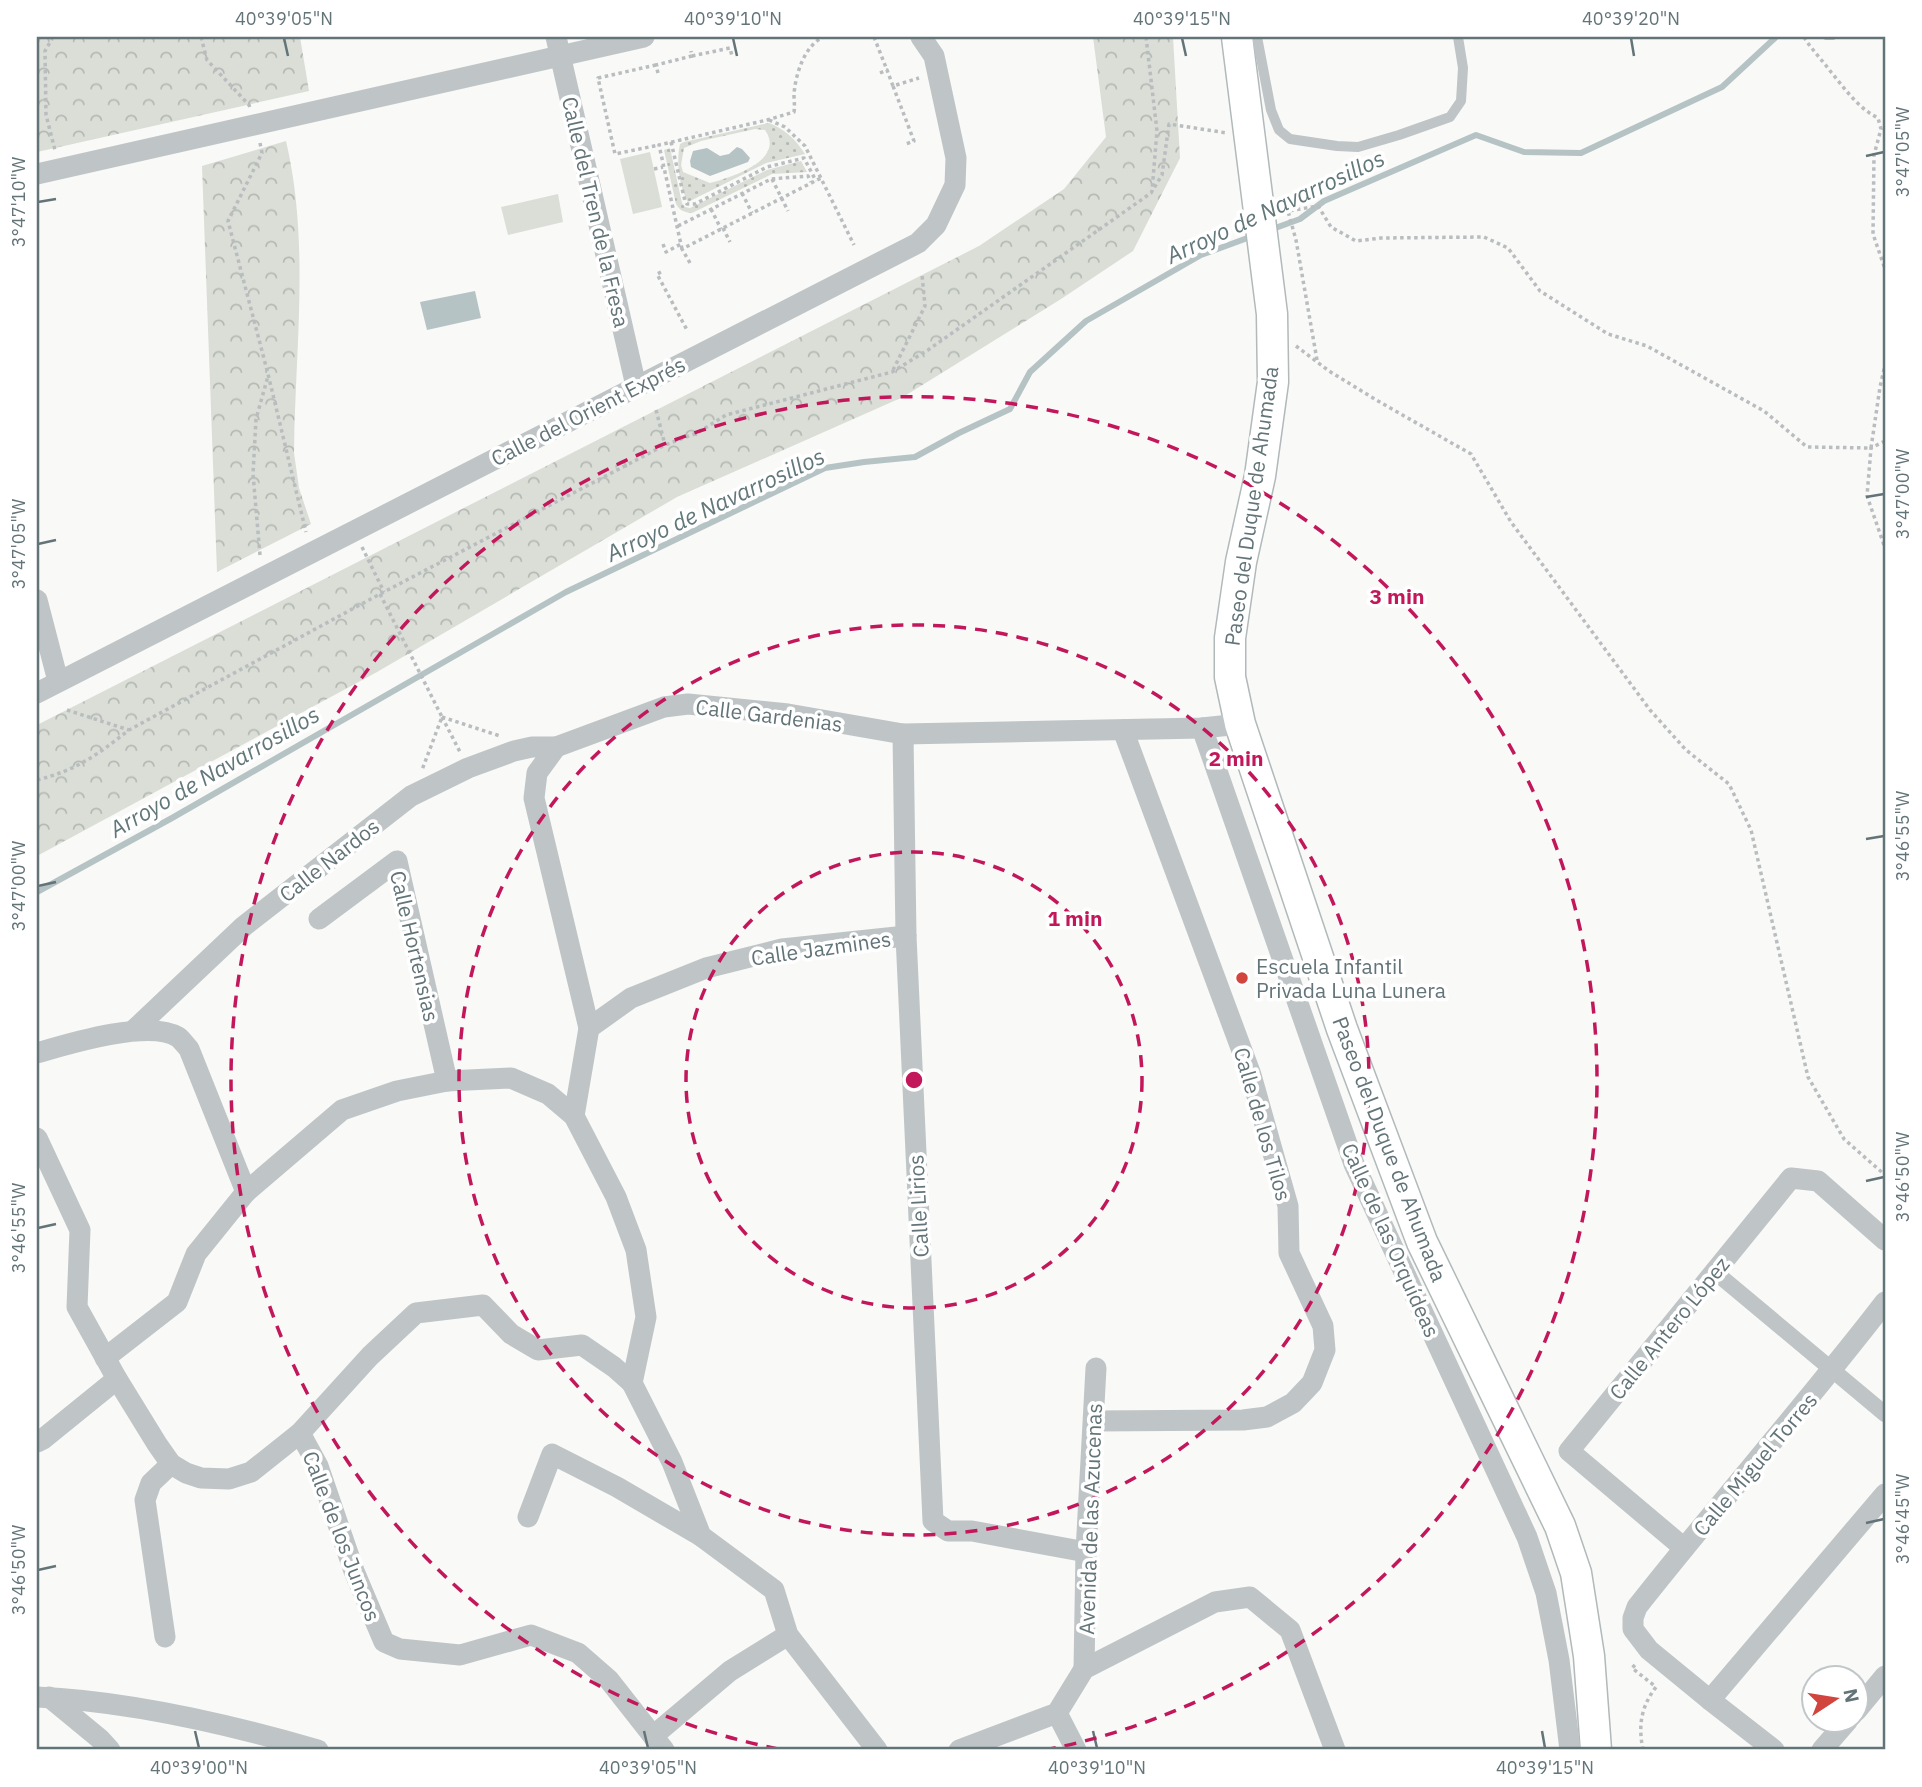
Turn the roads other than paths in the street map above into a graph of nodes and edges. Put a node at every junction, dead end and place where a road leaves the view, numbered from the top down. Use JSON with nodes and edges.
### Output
{"nodes":[{"id":1,"x":644,"y":37,"type":"edge"},
{"id":2,"x":921,"y":37,"type":"edge"},
{"id":3,"x":1237,"y":37,"type":"edge"},
{"id":4,"x":1257,"y":37,"type":"edge"},
{"id":5,"x":1458,"y":37,"type":"edge"},
{"id":6,"x":558,"y":46,"type":"edge"},
{"id":7,"x":37,"y":174,"type":"edge"},
{"id":8,"x":636,"y":386,"type":"junction"},
{"id":9,"x":37,"y":600,"type":"edge"},
{"id":10,"x":58,"y":681,"type":"junction"},
{"id":11,"x":37,"y":693,"type":"edge"},
{"id":12,"x":1240,"y":724,"type":"junction"},
{"id":13,"x":1202,"y":728,"type":"junction"},
{"id":14,"x":1123,"y":730,"type":"junction"},
{"id":15,"x":903,"y":734,"type":"junction"},
{"id":16,"x":555,"y":747,"type":"junction"},
{"id":17,"x":319,"y":919,"type":"dead end"},
{"id":18,"x":906,"y":936,"type":"junction"},
{"id":19,"x":589,"y":1028,"type":"junction"},
{"id":20,"x":134,"y":1030,"type":"junction"},
{"id":21,"x":37,"y":1053,"type":"edge"},
{"id":22,"x":446,"y":1081,"type":"junction"},
{"id":23,"x":574,"y":1116,"type":"junction"},
{"id":24,"x":37,"y":1138,"type":"edge"},
{"id":25,"x":247,"y":1192,"type":"junction"},
{"id":26,"x":1885,"y":1240,"type":"edge"},
{"id":27,"x":1715,"y":1272,"type":"junction"},
{"id":28,"x":1885,"y":1302,"type":"edge"},
{"id":29,"x":105,"y":1358,"type":"junction"},
{"id":30,"x":1096,"y":1368,"type":"dead end"},
{"id":31,"x":1833,"y":1370,"type":"junction"},
{"id":32,"x":117,"y":1379,"type":"junction"},
{"id":33,"x":632,"y":1383,"type":"junction"},
{"id":34,"x":1885,"y":1414,"type":"edge"},
{"id":35,"x":1094,"y":1421,"type":"junction"},
{"id":36,"x":300,"y":1433,"type":"junction"},
{"id":37,"x":37,"y":1442,"type":"edge"},
{"id":38,"x":171,"y":1464,"type":"junction"},
{"id":39,"x":1885,"y":1494,"type":"edge"},
{"id":40,"x":528,"y":1517,"type":"dead end"},
{"id":41,"x":701,"y":1536,"type":"junction"},
{"id":42,"x":1684,"y":1548,"type":"junction"},
{"id":43,"x":1086,"y":1552,"type":"junction"},
{"id":44,"x":788,"y":1634,"type":"junction"},
{"id":45,"x":165,"y":1637,"type":"dead end"},
{"id":46,"x":1084,"y":1670,"type":"junction"},
{"id":47,"x":1885,"y":1676,"type":"edge"},
{"id":48,"x":1870,"y":1694,"type":"edge"},
{"id":49,"x":43,"y":1697,"type":"edge"},
{"id":50,"x":1710,"y":1700,"type":"junction"},
{"id":51,"x":110,"y":1704,"type":"junction"},
{"id":52,"x":1057,"y":1713,"type":"junction"},
{"id":53,"x":1836,"y":1734,"type":"edge"},
{"id":54,"x":659,"y":1743,"type":"edge"},
{"id":55,"x":105,"y":1745,"type":"edge"},
{"id":56,"x":318,"y":1750,"type":"edge"},
{"id":57,"x":877,"y":1750,"type":"edge"},
{"id":58,"x":959,"y":1750,"type":"edge"},
{"id":59,"x":1076,"y":1750,"type":"edge"},
{"id":60,"x":1335,"y":1750,"type":"edge"},
{"id":61,"x":1570,"y":1750,"type":"edge"},
{"id":62,"x":1596,"y":1750,"type":"edge"},
{"id":63,"x":1774,"y":1750,"type":"edge"},
{"id":64,"x":1822,"y":1750,"type":"edge"}],
"edges":[{"from":1,"to":6,"type":"street"},
{"from":2,"to":8,"type":"street","name":"Calle del Orient Exprés"},
{"from":3,"to":12,"type":"main road","name":"Paseo del Duque de Ahumada"},
{"from":4,"to":5,"type":"lane"},
{"from":6,"to":7,"type":"street"},
{"from":6,"to":8,"type":"street","name":"Calle del Tren de la Fresa"},
{"from":8,"to":10,"type":"street","name":"Calle del Orient Exprés"},
{"from":9,"to":10,"type":"street"},
{"from":10,"to":11,"type":"street","name":"Calle del Orient Exprés"},
{"from":12,"to":13,"type":"street","name":"Calle Gardenias"},
{"from":12,"to":62,"type":"main road","name":"Paseo del Duque de Ahumada"},
{"from":13,"to":14,"type":"street","name":"Calle Gardenias"},
{"from":13,"to":61,"type":"street","name":"Calle de las Orquídeas"},
{"from":14,"to":15,"type":"street","name":"Calle Gardenias"},
{"from":14,"to":35,"type":"street","name":"Calle de los Tilos"},
{"from":15,"to":16,"type":"street","name":"Calle Gardenias"},
{"from":15,"to":18,"type":"street","name":"Calle Lirios"},
{"from":16,"to":19,"type":"street"},
{"from":16,"to":20,"type":"street","name":"Calle Nardos"},
{"from":17,"to":22,"type":"street","name":"Calle Hortensias"},
{"from":18,"to":19,"type":"street","name":"Calle Jazmines"},
{"from":18,"to":43,"type":"street","name":"Calle Lirios"},
{"from":19,"to":23,"type":"street"},
{"from":20,"to":21,"type":"street"},
{"from":20,"to":25,"type":"street"},
{"from":22,"to":23,"type":"street"},
{"from":22,"to":25,"type":"street"},
{"from":23,"to":33,"type":"street"},
{"from":24,"to":29,"type":"street"},
{"from":25,"to":29,"type":"street"},
{"from":26,"to":27,"type":"street","name":"Calle Antero López"},
{"from":27,"to":31,"type":"street"},
{"from":27,"to":42,"type":"street","name":"Calle Antero López"},
{"from":28,"to":31,"type":"street","name":"Calle Miguel Torres"},
{"from":29,"to":32,"type":"street"},
{"from":30,"to":35,"type":"street","name":"Avenida de las Azucenas"},
{"from":31,"to":34,"type":"street"},
{"from":31,"to":42,"type":"street","name":"Calle Miguel Torres"},
{"from":32,"to":37,"type":"street"},
{"from":32,"to":38,"type":"street"},
{"from":33,"to":36,"type":"street"},
{"from":33,"to":41,"type":"street"},
{"from":35,"to":43,"type":"street","name":"Avenida de las Azucenas"},
{"from":36,"to":38,"type":"street"},
{"from":36,"to":54,"type":"street","name":"Calle de los Juncos"},
{"from":38,"to":45,"type":"street"},
{"from":39,"to":50,"type":"street"},
{"from":40,"to":41,"type":"street"},
{"from":41,"to":44,"type":"street"},
{"from":42,"to":50,"type":"street","name":"Calle Miguel Torres"},
{"from":43,"to":46,"type":"street","name":"Avenida de las Azucenas"},
{"from":44,"to":54,"type":"street"},
{"from":44,"to":57,"type":"street"},
{"from":46,"to":52,"type":"street"},
{"from":46,"to":60,"type":"street"},
{"from":47,"to":48,"type":"street"},
{"from":49,"to":51,"type":"street"},
{"from":49,"to":55,"type":"street"},
{"from":50,"to":63,"type":"street"},
{"from":51,"to":55,"type":"street"},
{"from":51,"to":56,"type":"street"},
{"from":52,"to":58,"type":"street"},
{"from":52,"to":59,"type":"street"},
{"from":53,"to":64,"type":"street"}]}
